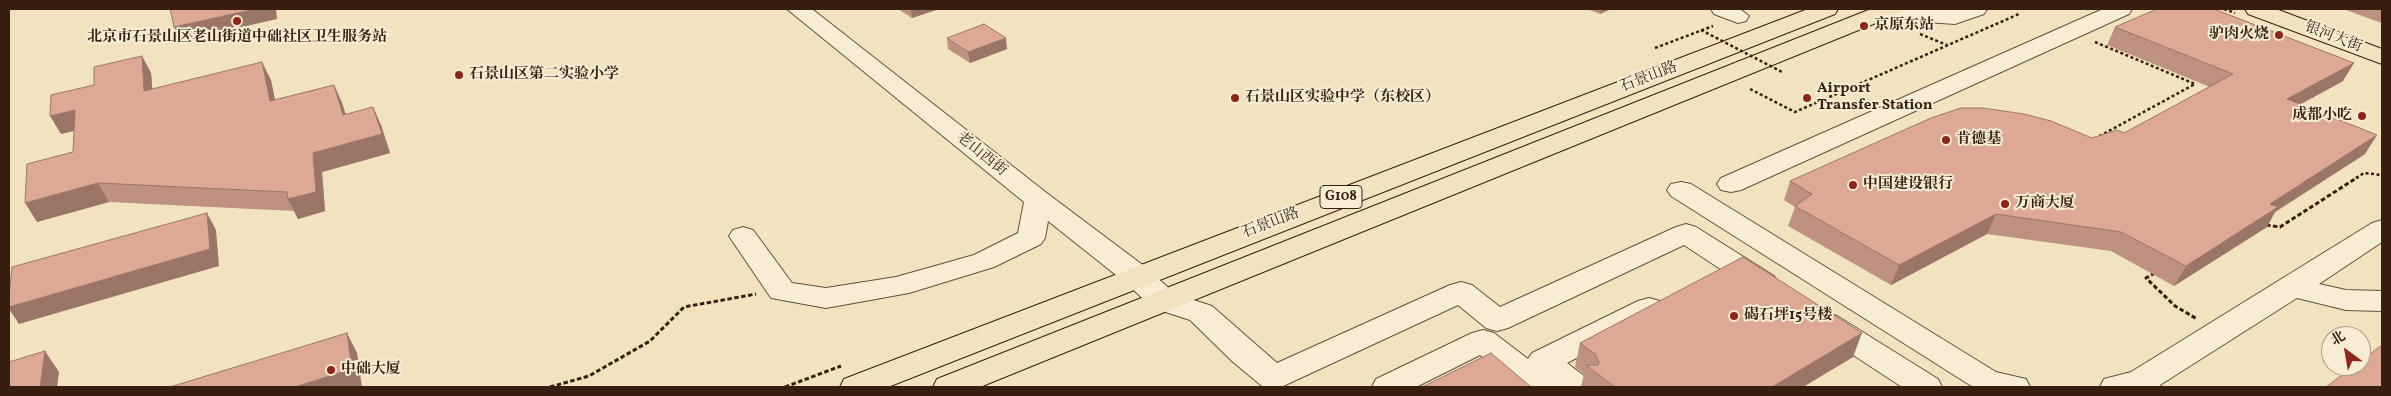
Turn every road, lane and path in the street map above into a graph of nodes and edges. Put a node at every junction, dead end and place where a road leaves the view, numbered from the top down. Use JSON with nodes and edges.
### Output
{"nodes":[{"id":1,"x":798,"y":9,"type":"edge"},
{"id":2,"x":1827,"y":9,"type":"edge"},
{"id":3,"x":1976,"y":9,"type":"edge"},
{"id":4,"x":2121,"y":9,"type":"edge"},
{"id":5,"x":2256,"y":9,"type":"edge"},
{"id":6,"x":2287,"y":9,"type":"edge"},
{"id":7,"x":1886,"y":10,"type":"edge"},
{"id":8,"x":2019,"y":14,"type":"dead end"},
{"id":9,"x":2093,"y":41,"type":"dead end"},
{"id":10,"x":2382,"y":44,"type":"edge"},
{"id":11,"x":1655,"y":48,"type":"dead end"},
{"id":12,"x":2382,"y":57,"type":"edge"},
{"id":13,"x":1784,"y":73,"type":"dead end"},
{"id":14,"x":1750,"y":89,"type":"dead end"},
{"id":15,"x":1817,"y":102,"type":"junction"},
{"id":16,"x":1851,"y":110,"type":"dead end"},
{"id":17,"x":2092,"y":140,"type":"edge"},
{"id":18,"x":2382,"y":175,"type":"edge"},
{"id":19,"x":1731,"y":184,"type":"dead end"},
{"id":20,"x":1681,"y":190,"type":"dead end"},
{"id":21,"x":1038,"y":200,"type":"junction"},
{"id":22,"x":2264,"y":224,"type":"edge"},
{"id":23,"x":2379,"y":235,"type":"edge"},
{"id":24,"x":742,"y":236,"type":"dead end"},
{"id":25,"x":2162,"y":268,"type":"edge"},
{"id":26,"x":1137,"y":276,"type":"junction"},
{"id":27,"x":2293,"y":287,"type":"junction"},
{"id":28,"x":782,"y":290,"type":"junction"},
{"id":29,"x":1674,"y":295,"type":"edge"},
{"id":30,"x":1164,"y":301,"type":"junction"},
{"id":31,"x":2382,"y":301,"type":"edge"},
{"id":32,"x":2219,"y":332,"type":"junction"},
{"id":33,"x":2134,"y":386,"type":"edge"},
{"id":34,"x":550,"y":387,"type":"edge"},
{"id":35,"x":856,"y":387,"type":"edge"},
{"id":36,"x":949,"y":387,"type":"edge"},
{"id":37,"x":1388,"y":387,"type":"edge"},
{"id":38,"x":1542,"y":387,"type":"edge"},
{"id":39,"x":1576,"y":387,"type":"edge"},
{"id":40,"x":1926,"y":387,"type":"edge"},
{"id":41,"x":2014,"y":387,"type":"edge"}],
"edges":[{"from":1,"to":21,"type":"street","name":"老山西街"},
{"from":2,"to":26,"type":"main road","name":"石景山路","number":"G108"},
{"from":3,"to":7,"type":"street"},
{"from":4,"to":19,"type":"street"},
{"from":5,"to":12,"type":"main road","name":"银河大街"},
{"from":6,"to":10,"type":"main road","name":"银河大街"},
{"from":7,"to":30,"type":"main road","name":"石景山路","number":"G108"},
{"from":8,"to":15,"type":"path"},
{"from":9,"to":17,"type":"path"},
{"from":11,"to":13,"type":"path","bridge":true},
{"from":14,"to":15,"type":"path"},
{"from":15,"to":16,"type":"path"},
{"from":18,"to":22,"type":"path"},
{"from":20,"to":41,"type":"street"},
{"from":21,"to":26,"type":"street","name":"老山西街"},
{"from":21,"to":28,"type":"street"},
{"from":23,"to":27,"type":"street"},
{"from":24,"to":28,"type":"street"},
{"from":25,"to":32,"type":"path"},
{"from":26,"to":30,"type":"street","name":"老山西街"},
{"from":26,"to":35,"type":"main road","name":"石景山路","number":"G108"},
{"from":27,"to":31,"type":"street"},
{"from":27,"to":32,"type":"street"},
{"from":28,"to":34,"type":"path"},
{"from":29,"to":39,"type":"street"},
{"from":30,"to":36,"type":"main road","name":"石景山路","number":"G108"},
{"from":30,"to":40,"type":"street"},
{"from":32,"to":33,"type":"street"},
{"from":37,"to":38,"type":"street"}]}
